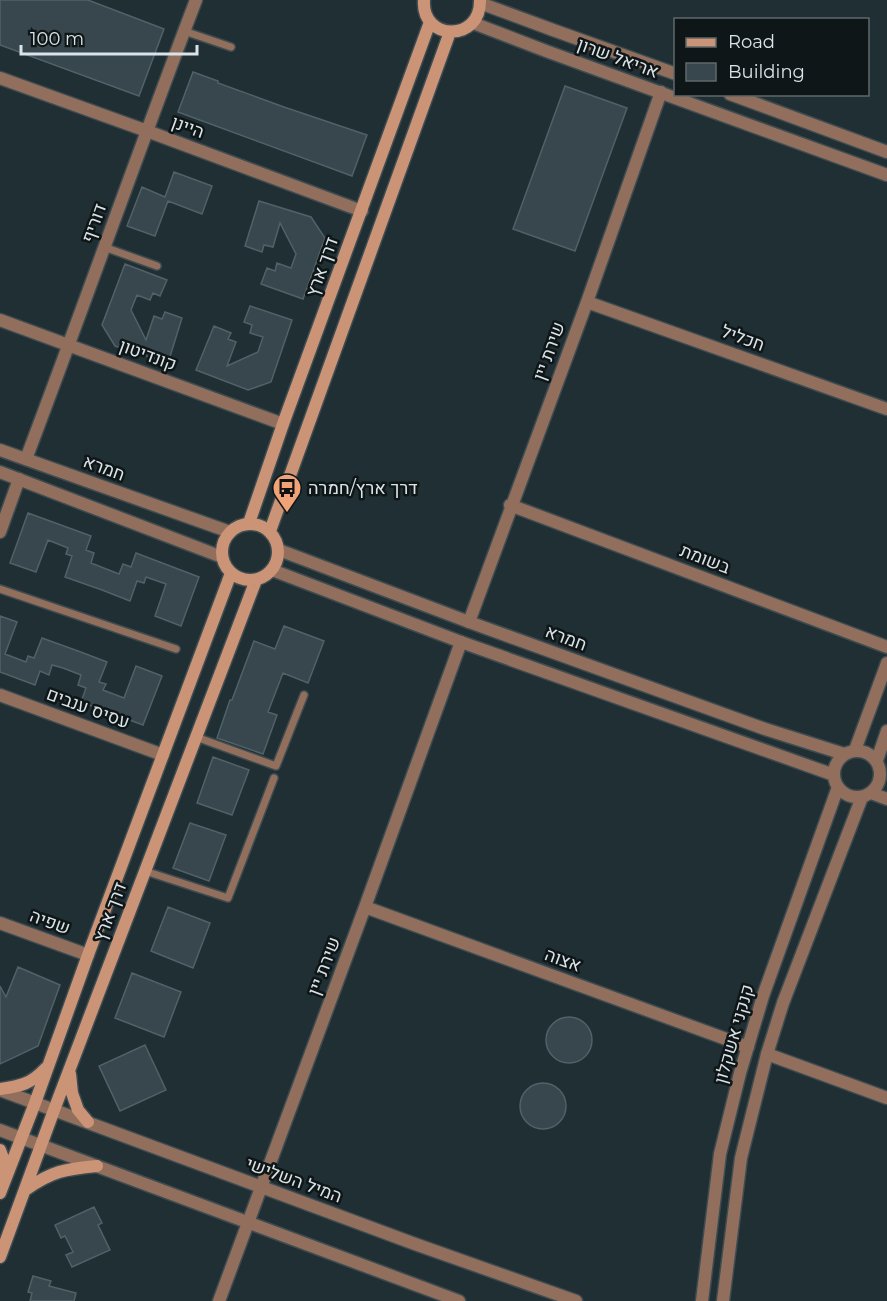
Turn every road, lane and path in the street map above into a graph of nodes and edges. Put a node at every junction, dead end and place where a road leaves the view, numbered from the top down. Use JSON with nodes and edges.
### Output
{"nodes":[{"id":1,"x":196,"y":0,"type":"edge"},
{"id":2,"x":410,"y":0,"type":"edge"},
{"id":3,"x":480,"y":1,"type":"edge"},
{"id":4,"x":423,"y":2,"type":"edge"},
{"id":5,"x":430,"y":22,"type":"junction"},
{"id":6,"x":473,"y":22,"type":"junction"},
{"id":7,"x":184,"y":32,"type":"junction"},
{"id":8,"x":450,"y":32,"type":"junction"},
{"id":9,"x":231,"y":47,"type":"dead end"},
{"id":10,"x":674,"y":74,"type":"edge"},
{"id":11,"x":0,"y":78,"type":"edge"},
{"id":12,"x":661,"y":92,"type":"junction"},
{"id":13,"x":735,"y":96,"type":"edge"},
{"id":14,"x":147,"y":131,"type":"junction"},
{"id":15,"x":887,"y":152,"type":"edge"},
{"id":16,"x":887,"y":175,"type":"edge"},
{"id":17,"x":362,"y":211,"type":"junction"},
{"id":18,"x":104,"y":248,"type":"junction"},
{"id":19,"x":157,"y":267,"type":"dead end"},
{"id":20,"x":586,"y":302,"type":"junction"},
{"id":21,"x":0,"y":320,"type":"edge"},
{"id":22,"x":69,"y":346,"type":"junction"},
{"id":23,"x":887,"y":409,"type":"edge"},
{"id":24,"x":283,"y":424,"type":"junction"},
{"id":25,"x":0,"y":450,"type":"edge"},
{"id":26,"x":26,"y":459,"type":"junction"},
{"id":27,"x":0,"y":472,"type":"edge"},
{"id":28,"x":20,"y":479,"type":"junction"},
{"id":29,"x":510,"y":505,"type":"junction"},
{"id":30,"x":249,"y":524,"type":"junction"},
{"id":31,"x":270,"y":531,"type":"junction"},
{"id":32,"x":0,"y":532,"type":"edge"},
{"id":33,"x":230,"y":532,"type":"junction"},
{"id":34,"x":279,"y":549,"type":"junction"},
{"id":35,"x":222,"y":557,"type":"junction"},
{"id":36,"x":272,"y":570,"type":"junction"},
{"id":37,"x":231,"y":573,"type":"junction"},
{"id":38,"x":256,"y":580,"type":"junction"},
{"id":39,"x":0,"y":589,"type":"edge"},
{"id":40,"x":469,"y":622,"type":"junction"},
{"id":41,"x":461,"y":642,"type":"junction"},
{"id":42,"x":887,"y":647,"type":"edge"},
{"id":43,"x":176,"y":649,"type":"dead end"},
{"id":44,"x":887,"y":663,"type":"edge"},
{"id":45,"x":0,"y":695,"type":"edge"},
{"id":46,"x":304,"y":695,"type":"dead end"},
{"id":47,"x":887,"y":731,"type":"edge"},
{"id":48,"x":196,"y":737,"type":"junction"},
{"id":49,"x":849,"y":752,"type":"junction"},
{"id":50,"x":164,"y":755,"type":"junction"},
{"id":51,"x":882,"y":768,"type":"edge"},
{"id":52,"x":274,"y":778,"type":"dead end"},
{"id":53,"x":836,"y":781,"type":"junction"},
{"id":54,"x":866,"y":795,"type":"junction"},
{"id":55,"x":887,"y":799,"type":"edge"},
{"id":56,"x":145,"y":871,"type":"junction"},
{"id":57,"x":365,"y":908,"type":"junction"},
{"id":58,"x":0,"y":923,"type":"edge"},
{"id":59,"x":88,"y":955,"type":"junction"},
{"id":60,"x":748,"y":1047,"type":"junction"},
{"id":61,"x":767,"y":1054,"type":"junction"},
{"id":62,"x":49,"y":1065,"type":"junction"},
{"id":63,"x":70,"y":1069,"type":"junction"},
{"id":64,"x":0,"y":1089,"type":"edge"},
{"id":65,"x":887,"y":1098,"type":"edge"},
{"id":66,"x":35,"y":1102,"type":"junction"},
{"id":67,"x":54,"y":1110,"type":"junction"},
{"id":68,"x":88,"y":1122,"type":"junction"},
{"id":69,"x":0,"y":1130,"type":"edge"},
{"id":70,"x":20,"y":1138,"type":"junction"},
{"id":71,"x":41,"y":1145,"type":"junction"},
{"id":72,"x":0,"y":1150,"type":"edge"},
{"id":73,"x":97,"y":1166,"type":"junction"},
{"id":74,"x":261,"y":1186,"type":"junction"},
{"id":75,"x":2,"y":1188,"type":"edge"},
{"id":76,"x":24,"y":1191,"type":"junction"},
{"id":77,"x":248,"y":1222,"type":"junction"},
{"id":78,"x":0,"y":1257,"type":"edge"},
{"id":79,"x":219,"y":1301,"type":"edge"},
{"id":80,"x":459,"y":1301,"type":"edge"},
{"id":81,"x":576,"y":1301,"type":"edge"},
{"id":82,"x":702,"y":1301,"type":"edge"},
{"id":83,"x":723,"y":1301,"type":"edge"}],
"edges":[{"from":1,"to":7,"type":"street","name":"דוריף"},
{"from":2,"to":4,"type":"main road"},
{"from":3,"to":6,"type":"main road"},
{"from":3,"to":10,"type":"street","name":"אריאל שרון"},
{"from":4,"to":5,"type":"main road"},
{"from":5,"to":8,"type":"main road"},
{"from":5,"to":17,"type":"main road","name":"דרך ארץ"},
{"from":6,"to":8,"type":"main road"},
{"from":6,"to":12,"type":"street","name":"אריאל שרון"},
{"from":7,"to":9,"type":"lane"},
{"from":7,"to":14,"type":"street","name":"דוריף"},
{"from":8,"to":31,"type":"main road"},
{"from":11,"to":14,"type":"street","name":"היינן"},
{"from":12,"to":16,"type":"street","name":"אריאל שרון"},
{"from":12,"to":20,"type":"street","name":"שירת יין"},
{"from":13,"to":15,"type":"street"},
{"from":14,"to":17,"type":"street","name":"היינן"},
{"from":14,"to":18,"type":"street","name":"דוריף"},
{"from":17,"to":24,"type":"main road","name":"דרך ארץ"},
{"from":18,"to":19,"type":"lane"},
{"from":18,"to":22,"type":"street","name":"דוריף"},
{"from":20,"to":23,"type":"street","name":"חכליל"},
{"from":20,"to":29,"type":"street","name":"שירת יין"},
{"from":21,"to":22,"type":"street","name":"קונדיטון"},
{"from":22,"to":24,"type":"street","name":"קונדיטון"},
{"from":22,"to":26,"type":"street","name":"דוריף"},
{"from":24,"to":30,"type":"main road","name":"דרך ארץ"},
{"from":25,"to":26,"type":"street","name":"חמרא"},
{"from":26,"to":33,"type":"street","name":"חמרא"},
{"from":27,"to":28,"type":"street"},
{"from":28,"to":32,"type":"street"},
{"from":28,"to":35,"type":"street"},
{"from":29,"to":40,"type":"street","name":"שירת יין"},
{"from":29,"to":42,"type":"street","name":"בשומת"},
{"from":30,"to":31,"type":"main road"},
{"from":30,"to":33,"type":"main road"},
{"from":31,"to":34,"type":"main road"},
{"from":33,"to":35,"type":"main road"},
{"from":34,"to":36,"type":"main road"},
{"from":34,"to":40,"type":"street","name":"חמרא"},
{"from":35,"to":37,"type":"main road"},
{"from":36,"to":38,"type":"main road"},
{"from":36,"to":41,"type":"street"},
{"from":37,"to":38,"type":"main road"},
{"from":37,"to":50,"type":"main road","name":"דרך ארץ"},
{"from":38,"to":48,"type":"main road","name":"דרך ארץ"},
{"from":39,"to":43,"type":"lane"},
{"from":40,"to":49,"type":"street","name":"חמרא"},
{"from":41,"to":53,"type":"street"},
{"from":41,"to":57,"type":"street","name":"שירת יין"},
{"from":44,"to":49,"type":"street"},
{"from":45,"to":50,"type":"street","name":"עסיס ענבים"},
{"from":46,"to":48,"type":"lane"},
{"from":47,"to":51,"type":"street"},
{"from":48,"to":56,"type":"main road","name":"דרך ארץ"},
{"from":49,"to":51,"type":"street"},
{"from":49,"to":53,"type":"street"},
{"from":50,"to":59,"type":"main road","name":"דרך ארץ"},
{"from":51,"to":54,"type":"street"},
{"from":52,"to":56,"type":"lane"},
{"from":53,"to":54,"type":"street"},
{"from":53,"to":60,"type":"street","name":"קנקני אשקלון"},
{"from":54,"to":55,"type":"street"},
{"from":54,"to":61,"type":"street","name":"קנקני אשקלון"},
{"from":56,"to":63,"type":"main road","name":"דרך ארץ"},
{"from":57,"to":60,"type":"street","name":"אצוה"},
{"from":57,"to":74,"type":"street","name":"שירת יין"},
{"from":58,"to":59,"type":"street","name":"שפיה"},
{"from":59,"to":62,"type":"main road","name":"דרך ארץ"},
{"from":60,"to":82,"type":"street","name":"קנקני אשקלון"},
{"from":61,"to":65,"type":"street"},
{"from":61,"to":83,"type":"street","name":"קנקני אשקלון"},
{"from":62,"to":64,"type":"main road"},
{"from":62,"to":66,"type":"main road","name":"דרך ארץ"},
{"from":63,"to":67,"type":"main road","name":"דרך ארץ"},
{"from":63,"to":68,"type":"main road"},
{"from":64,"to":66,"type":"street","name":"המיל השלישי"},
{"from":66,"to":67,"type":"street","name":"המיל השלישי"},
{"from":66,"to":70,"type":"main road","name":"דרך ארץ"},
{"from":67,"to":68,"type":"street","name":"המיל השלישי"},
{"from":67,"to":71,"type":"main road","name":"דרך ארץ"},
{"from":68,"to":74,"type":"street","name":"המיל השלישי"},
{"from":69,"to":70,"type":"street"},
{"from":70,"to":71,"type":"street"},
{"from":70,"to":75,"type":"main road","name":"דרך ארץ"},
{"from":71,"to":73,"type":"street"},
{"from":71,"to":76,"type":"main road","name":"דרך ארץ"},
{"from":72,"to":75,"type":"main road"},
{"from":73,"to":76,"type":"main road"},
{"from":73,"to":77,"type":"street"},
{"from":74,"to":77,"type":"street","name":"שירת יין"},
{"from":74,"to":81,"type":"street","name":"המיל השלישי"},
{"from":76,"to":78,"type":"main road","name":"דרך ארץ"},
{"from":77,"to":79,"type":"street","name":"שירת יין"},
{"from":77,"to":80,"type":"street"}]}
